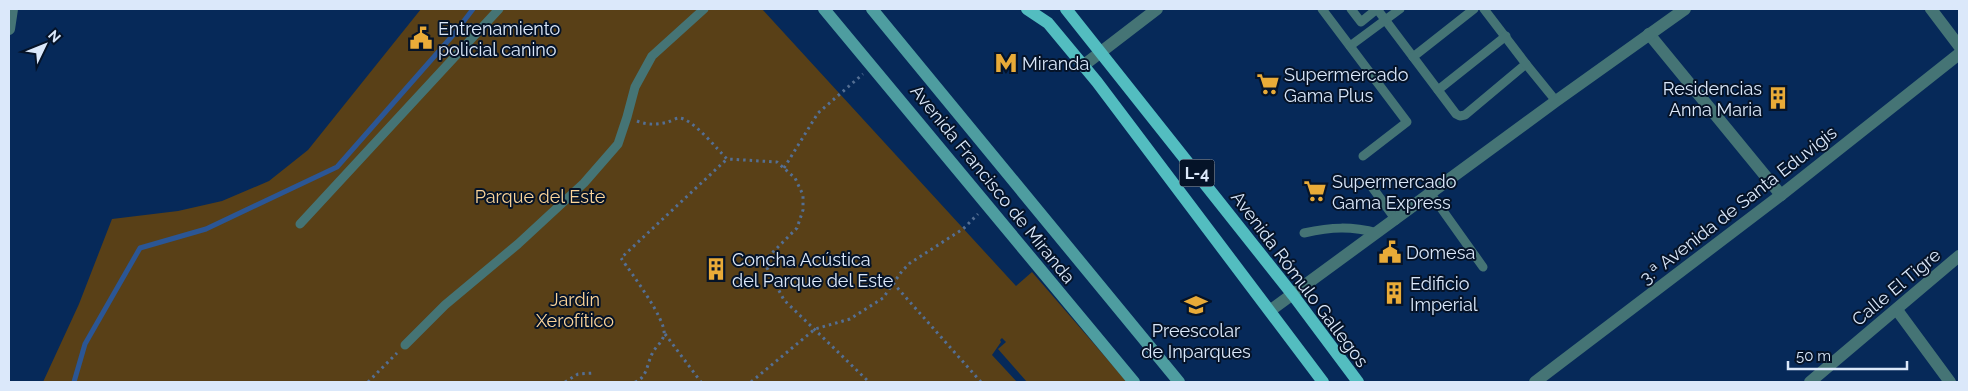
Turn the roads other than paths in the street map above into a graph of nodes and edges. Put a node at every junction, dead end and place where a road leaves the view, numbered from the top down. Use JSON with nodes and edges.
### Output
{"nodes":[{"id":1,"x":12,"y":9,"type":"edge"},
{"id":2,"x":499,"y":9,"type":"edge"},
{"id":3,"x":704,"y":9,"type":"edge"},
{"id":4,"x":824,"y":9,"type":"edge"},
{"id":5,"x":872,"y":9,"type":"edge"},
{"id":6,"x":1026,"y":9,"type":"edge"},
{"id":7,"x":1066,"y":9,"type":"edge"},
{"id":8,"x":1157,"y":9,"type":"edge"},
{"id":9,"x":1322,"y":9,"type":"edge"},
{"id":10,"x":1352,"y":9,"type":"edge"},
{"id":11,"x":1474,"y":9,"type":"edge"},
{"id":12,"x":1484,"y":9,"type":"edge"},
{"id":13,"x":1685,"y":9,"type":"edge"},
{"id":14,"x":1931,"y":9,"type":"edge"},
{"id":15,"x":1397,"y":10,"type":"edge"},
{"id":16,"x":1386,"y":20,"type":"junction"},
{"id":17,"x":9,"y":29,"type":"edge"},
{"id":18,"x":1649,"y":34,"type":"junction"},
{"id":19,"x":1506,"y":36,"type":"junction"},
{"id":20,"x":1350,"y":46,"type":"junction"},
{"id":21,"x":1959,"y":46,"type":"edge"},
{"id":22,"x":1100,"y":51,"type":"junction"},
{"id":23,"x":1959,"y":54,"type":"edge"},
{"id":24,"x":1413,"y":57,"type":"junction"},
{"id":25,"x":1526,"y":64,"type":"junction"},
{"id":26,"x":1084,"y":65,"type":"junction"},
{"id":27,"x":1438,"y":90,"type":"junction"},
{"id":28,"x":1556,"y":101,"type":"junction"},
{"id":29,"x":1363,"y":156,"type":"dead end"},
{"id":30,"x":1372,"y":188,"type":"dead end"},
{"id":31,"x":1431,"y":194,"type":"junction"},
{"id":32,"x":1781,"y":195,"type":"junction"},
{"id":33,"x":1396,"y":220,"type":"junction"},
{"id":34,"x":300,"y":224,"type":"dead end"},
{"id":35,"x":1304,"y":233,"type":"dead end"},
{"id":36,"x":1378,"y":233,"type":"junction"},
{"id":37,"x":1959,"y":256,"type":"edge"},
{"id":38,"x":1484,"y":267,"type":"dead end"},
{"id":39,"x":1293,"y":295,"type":"junction"},
{"id":40,"x":1270,"y":310,"type":"junction"},
{"id":41,"x":1896,"y":310,"type":"junction"},
{"id":42,"x":405,"y":345,"type":"road end"},
{"id":43,"x":1134,"y":382,"type":"edge"},
{"id":44,"x":1179,"y":382,"type":"edge"},
{"id":45,"x":1323,"y":382,"type":"edge"},
{"id":46,"x":1358,"y":382,"type":"edge"},
{"id":47,"x":1536,"y":382,"type":"edge"},
{"id":48,"x":1810,"y":382,"type":"edge"},
{"id":49,"x":1950,"y":382,"type":"edge"}],
"edges":[{"from":1,"to":17,"type":"street"},
{"from":2,"to":34,"type":"lane"},
{"from":3,"to":42,"type":"lane"},
{"from":4,"to":43,"type":"main road","name":"Avenida Francisco de Miranda"},
{"from":5,"to":44,"type":"main road","name":"Avenida Francisco de Miranda"},
{"from":6,"to":26,"type":"main road","number":"L-4"},
{"from":7,"to":22,"type":"main road","name":"Avenida Rómulo Gallegos","number":"L-4"},
{"from":8,"to":22,"type":"street"},
{"from":9,"to":20,"type":"lane"},
{"from":10,"to":16,"type":"lane"},
{"from":11,"to":24,"type":"lane"},
{"from":12,"to":19,"type":"lane"},
{"from":13,"to":18,"type":"street"},
{"from":14,"to":21,"type":"street"},
{"from":15,"to":16,"type":"lane"},
{"from":16,"to":20,"type":"lane"},
{"from":16,"to":24,"type":"lane"},
{"from":18,"to":28,"type":"street"},
{"from":18,"to":32,"type":"street"},
{"from":19,"to":25,"type":"lane"},
{"from":19,"to":27,"type":"lane"},
{"from":20,"to":29,"type":"lane"},
{"from":22,"to":26,"type":"street"},
{"from":22,"to":39,"type":"main road","name":"Avenida Rómulo Gallegos","number":"L-4"},
{"from":23,"to":32,"type":"street","name":"3.ª Avenida de Santa Eduvigis"},
{"from":24,"to":27,"type":"lane"},
{"from":25,"to":27,"type":"lane"},
{"from":25,"to":28,"type":"lane"},
{"from":26,"to":40,"type":"main road","number":"L-4"},
{"from":28,"to":31,"type":"street"},
{"from":30,"to":33,"type":"lane"},
{"from":31,"to":33,"type":"street"},
{"from":31,"to":38,"type":"lane"},
{"from":32,"to":47,"type":"street","name":"3.ª Avenida de Santa Eduvigis"},
{"from":33,"to":36,"type":"street"},
{"from":35,"to":36,"type":"lane"},
{"from":36,"to":39,"type":"street"},
{"from":37,"to":41,"type":"street","name":"Calle El Tigre"},
{"from":39,"to":40,"type":"street"},
{"from":39,"to":46,"type":"main road","name":"Avenida Rómulo Gallegos","number":"L-4"},
{"from":40,"to":45,"type":"main road","number":"L-4"},
{"from":41,"to":48,"type":"street","name":"Calle El Tigre"},
{"from":41,"to":49,"type":"street"}]}
